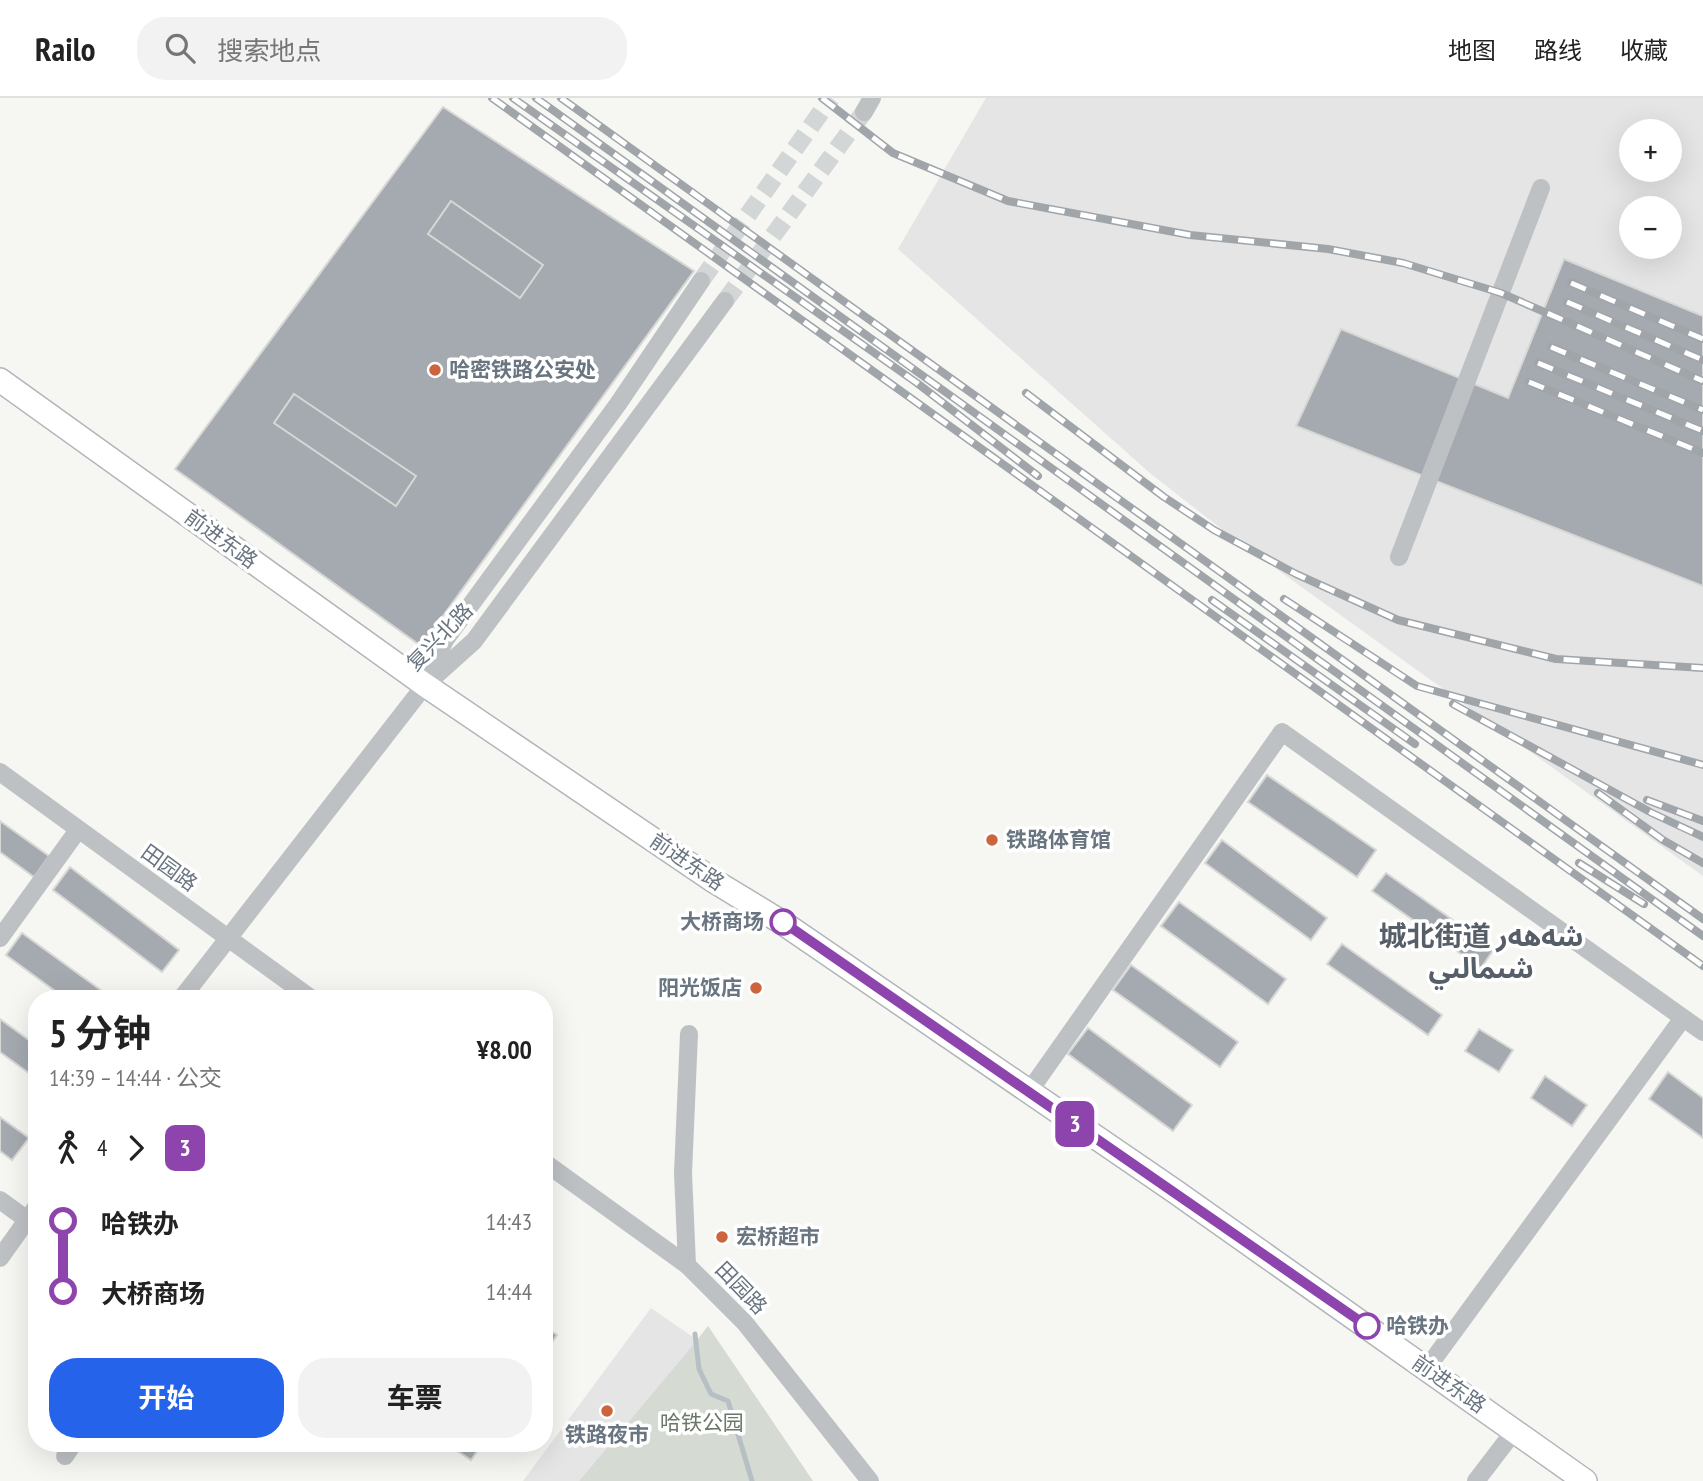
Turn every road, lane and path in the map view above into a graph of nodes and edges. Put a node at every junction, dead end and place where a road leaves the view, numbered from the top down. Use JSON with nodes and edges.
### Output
{"nodes":[{"id":1,"x":1541,"y":188,"type":"dead end"},
{"id":2,"x":701,"y":281,"type":"tunnel mouth"},
{"id":3,"x":725,"y":302,"type":"tunnel mouth"},
{"id":4,"x":0,"y":380,"type":"edge"},
{"id":5,"x":1399,"y":558,"type":"dead end"},
{"id":6,"x":425,"y":685,"type":"junction"},
{"id":7,"x":0,"y":772,"type":"edge"},
{"id":8,"x":78,"y":830,"type":"junction"},
{"id":9,"x":0,"y":938,"type":"edge"},
{"id":10,"x":227,"y":939,"type":"junction"},
{"id":11,"x":188,"y":990,"type":"edge"},
{"id":12,"x":299,"y":990,"type":"edge"},
{"id":13,"x":1683,"y":1018,"type":"junction"},
{"id":14,"x":1703,"y":1032,"type":"edge"},
{"id":15,"x":689,"y":1034,"type":"dead end"},
{"id":16,"x":1028,"y":1093,"type":"junction"},
{"id":17,"x":553,"y":1168,"type":"edge"},
{"id":18,"x":0,"y":1200,"type":"edge"},
{"id":19,"x":28,"y":1214,"type":"edge"},
{"id":20,"x":28,"y":1223,"type":"edge"},
{"id":21,"x":0,"y":1258,"type":"edge"},
{"id":22,"x":687,"y":1265,"type":"junction"},
{"id":23,"x":1427,"y":1368,"type":"junction"},
{"id":24,"x":1516,"y":1430,"type":"junction"},
{"id":25,"x":870,"y":1481,"type":"edge"},
{"id":26,"x":1476,"y":1481,"type":"edge"},
{"id":27,"x":1585,"y":1481,"type":"edge"}],
"edges":[{"from":1,"to":5,"type":"street"},
{"from":2,"to":6,"type":"street"},
{"from":3,"to":6,"type":"street","name":"复兴北路"},
{"from":4,"to":6,"type":"main road","name":"前进东路"},
{"from":6,"to":10,"type":"street","name":"复兴北路"},
{"from":6,"to":16,"type":"main road","name":"前进东路"},
{"from":7,"to":8,"type":"street","name":"田园路"},
{"from":8,"to":9,"type":"street"},
{"from":8,"to":10,"type":"street","name":"田园路"},
{"from":10,"to":11,"type":"street","name":"复兴北路"},
{"from":10,"to":12,"type":"street","name":"田园路"},
{"from":13,"to":14,"type":"street"},
{"from":13,"to":16,"type":"street"},
{"from":13,"to":23,"type":"street"},
{"from":15,"to":22,"type":"street"},
{"from":16,"to":23,"type":"main road","name":"前进东路"},
{"from":17,"to":22,"type":"street","name":"田园路"},
{"from":18,"to":19,"type":"street"},
{"from":20,"to":21,"type":"street"},
{"from":22,"to":25,"type":"street","name":"田园路"},
{"from":23,"to":24,"type":"main road","name":"前进东路"},
{"from":24,"to":26,"type":"street"},
{"from":24,"to":27,"type":"main road","name":"前进东路"}]}
